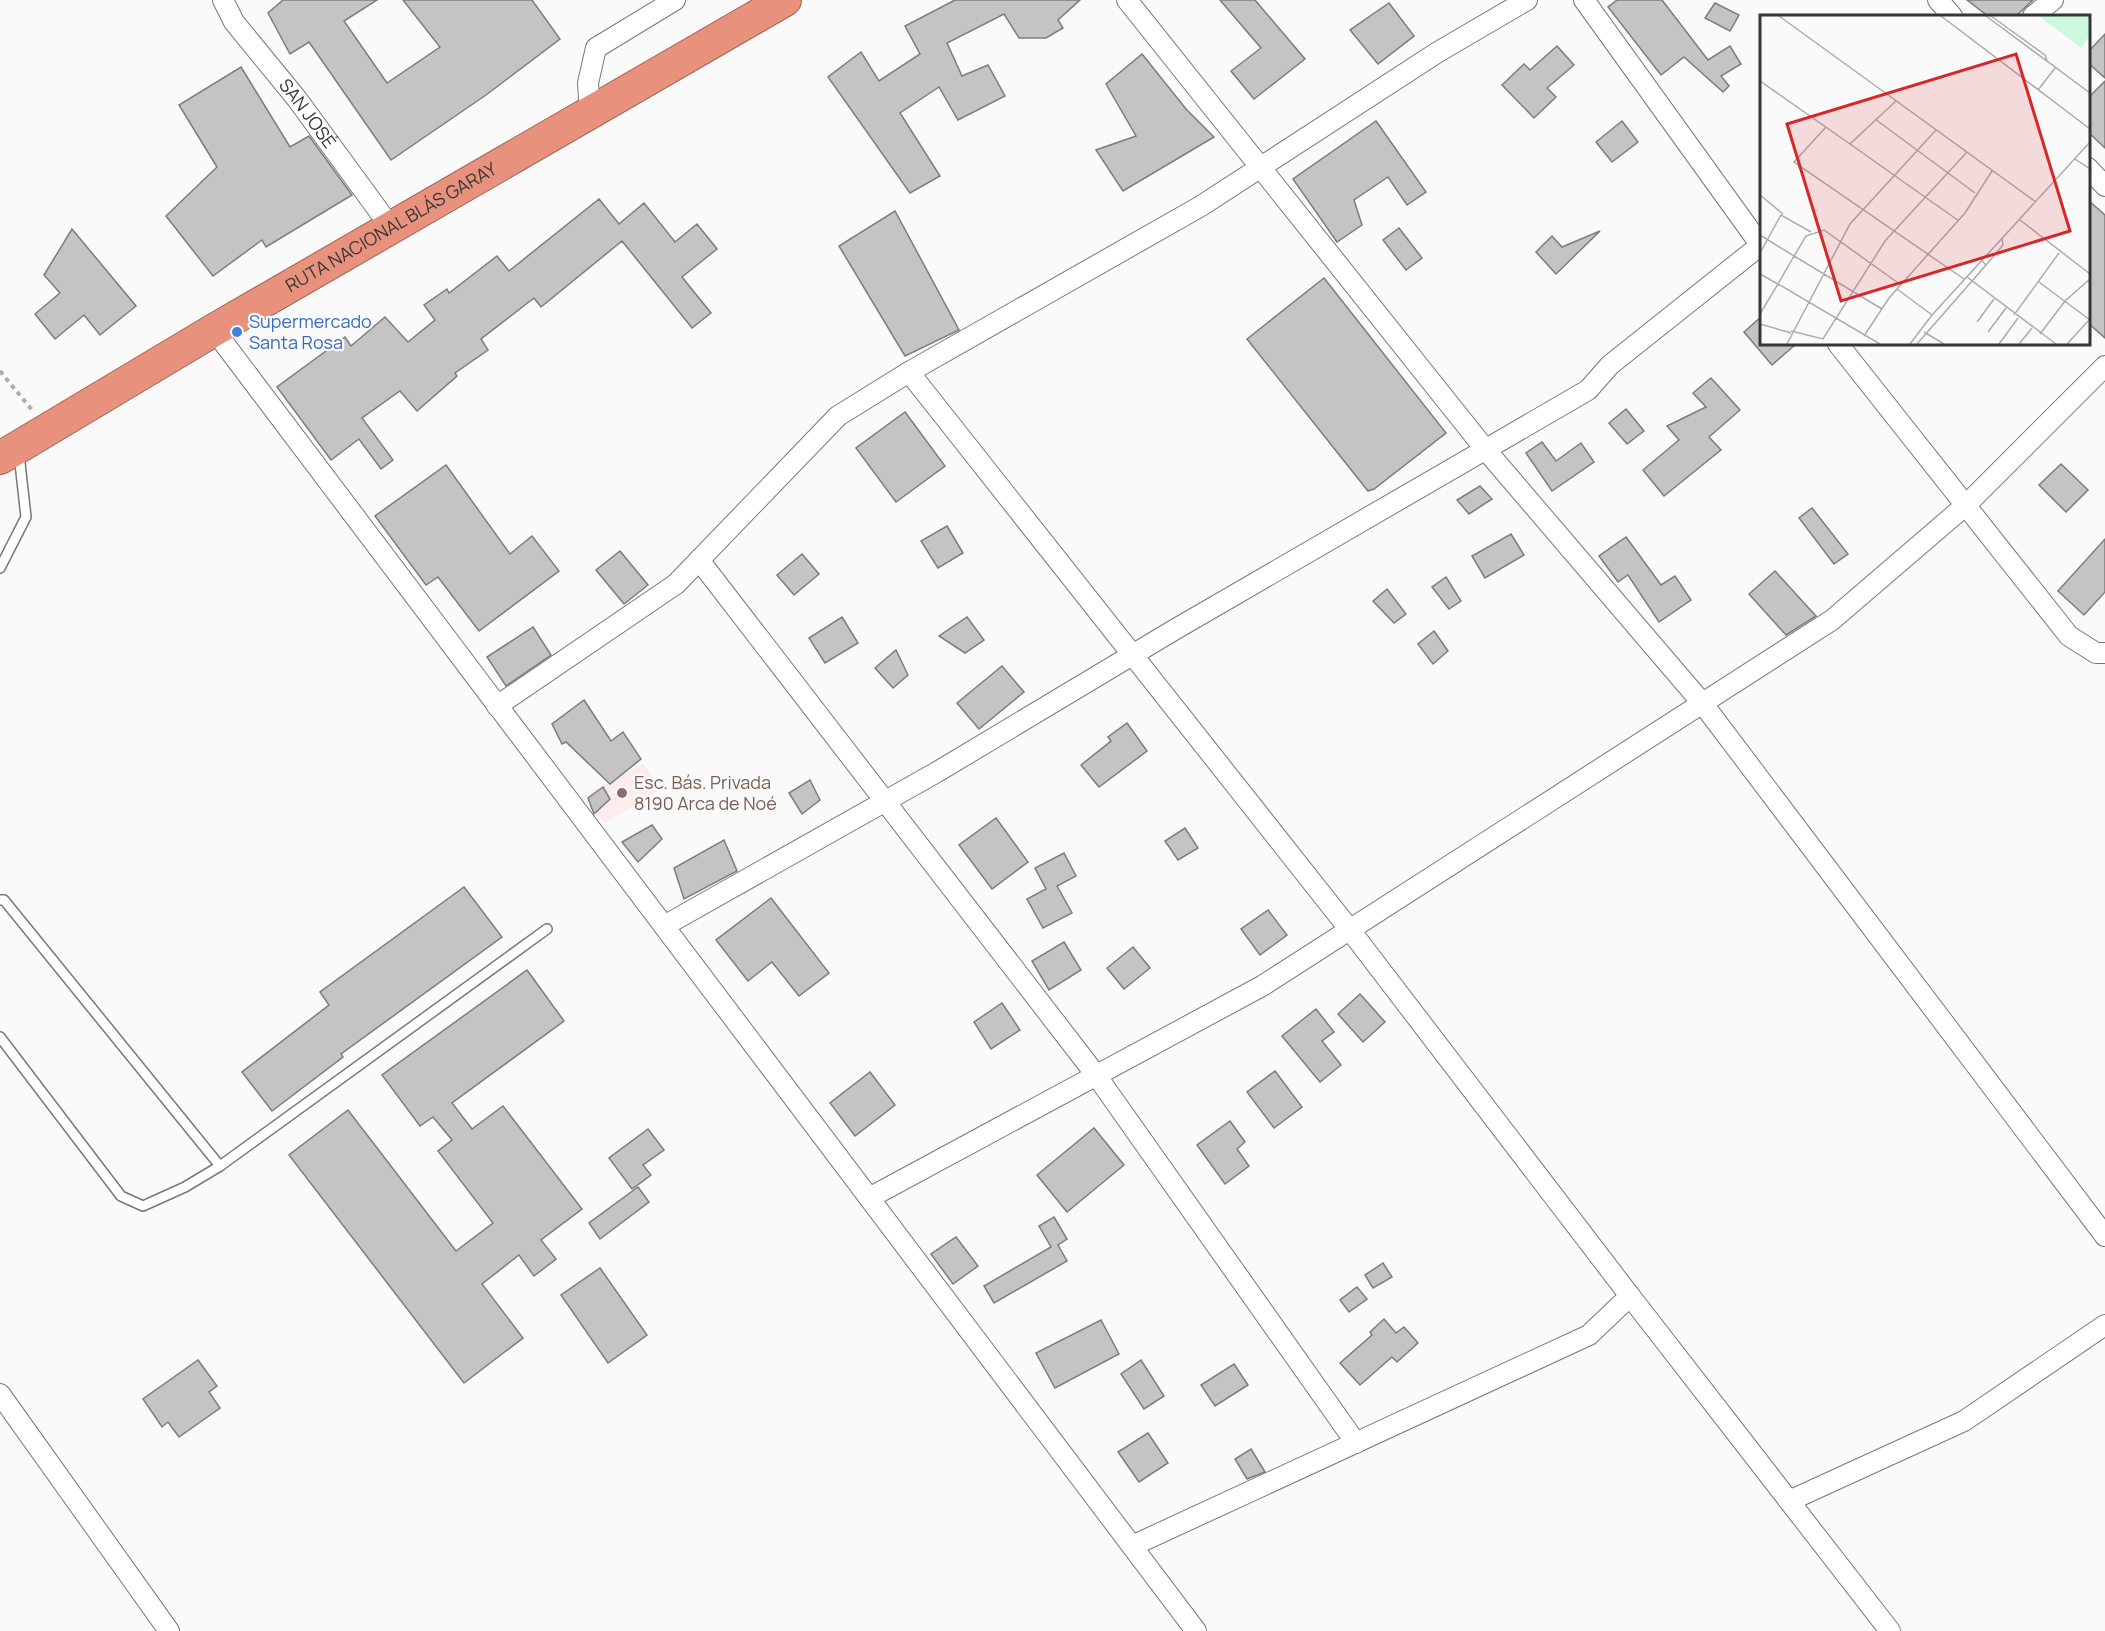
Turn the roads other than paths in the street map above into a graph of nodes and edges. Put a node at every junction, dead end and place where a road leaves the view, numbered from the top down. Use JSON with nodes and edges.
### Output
{"nodes":[{"id":1,"x":223,"y":0,"type":"edge"},
{"id":2,"x":675,"y":0,"type":"edge"},
{"id":3,"x":785,"y":0,"type":"edge"},
{"id":4,"x":1127,"y":0,"type":"edge"},
{"id":5,"x":1527,"y":0,"type":"edge"},
{"id":6,"x":1584,"y":0,"type":"edge"},
{"id":7,"x":1938,"y":0,"type":"edge"},
{"id":8,"x":2053,"y":0,"type":"edge"},
{"id":9,"x":1951,"y":15,"type":"edge"},
{"id":10,"x":2034,"y":15,"type":"edge"},
{"id":11,"x":590,"y":113,"type":"junction"},
{"id":12,"x":1261,"y":168,"type":"junction"},
{"id":13,"x":2090,"y":170,"type":"edge"},
{"id":14,"x":2105,"y":186,"type":"edge"},
{"id":15,"x":392,"y":229,"type":"junction"},
{"id":16,"x":1760,"y":244,"type":"edge"},
{"id":17,"x":1760,"y":246,"type":"edge"},
{"id":18,"x":214,"y":330,"type":"junction"},
{"id":19,"x":1839,"y":345,"type":"edge"},
{"id":20,"x":2105,"y":366,"type":"edge"},
{"id":21,"x":909,"y":372,"type":"junction"},
{"id":22,"x":1485,"y":449,"type":"junction"},
{"id":23,"x":9,"y":453,"type":"edge"},
{"id":24,"x":1966,"y":505,"type":"junction"},
{"id":25,"x":699,"y":560,"type":"junction"},
{"id":26,"x":0,"y":568,"type":"edge"},
{"id":27,"x":2105,"y":653,"type":"edge"},
{"id":28,"x":1133,"y":655,"type":"junction"},
{"id":29,"x":1703,"y":704,"type":"junction"},
{"id":30,"x":497,"y":706,"type":"junction"},
{"id":31,"x":886,"y":800,"type":"junction"},
{"id":32,"x":0,"y":900,"type":"edge"},
{"id":33,"x":664,"y":926,"type":"junction"},
{"id":34,"x":547,"y":929,"type":"dead end"},
{"id":35,"x":1350,"y":930,"type":"junction"},
{"id":36,"x":0,"y":1037,"type":"edge"},
{"id":37,"x":1096,"y":1076,"type":"junction"},
{"id":38,"x":220,"y":1166,"type":"junction"},
{"id":39,"x":869,"y":1198,"type":"junction"},
{"id":40,"x":2105,"y":1236,"type":"edge"},
{"id":41,"x":1630,"y":1296,"type":"junction"},
{"id":42,"x":2105,"y":1325,"type":"edge"},
{"id":43,"x":0,"y":1394,"type":"edge"},
{"id":44,"x":1356,"y":1443,"type":"junction"},
{"id":45,"x":1789,"y":1501,"type":"junction"},
{"id":46,"x":1132,"y":1546,"type":"junction"},
{"id":47,"x":169,"y":1631,"type":"edge"},
{"id":48,"x":1196,"y":1631,"type":"edge"},
{"id":49,"x":1890,"y":1631,"type":"edge"}],
"edges":[{"from":1,"to":15,"type":"street","name":"SAN JOSÉ"},
{"from":2,"to":11,"type":"street"},
{"from":3,"to":11,"type":"highway","name":"RUTA NACIONAL BLÁS GARAY"},
{"from":4,"to":12,"type":"street"},
{"from":5,"to":12,"type":"street"},
{"from":6,"to":16,"type":"street"},
{"from":7,"to":9,"type":"street"},
{"from":8,"to":10,"type":"street"},
{"from":11,"to":15,"type":"highway","name":"RUTA NACIONAL BLÁS GARAY"},
{"from":12,"to":21,"type":"street"},
{"from":12,"to":22,"type":"street"},
{"from":13,"to":14,"type":"street"},
{"from":15,"to":18,"type":"highway","name":"RUTA NACIONAL BLÁS GARAY"},
{"from":17,"to":22,"type":"street"},
{"from":18,"to":23,"type":"highway","name":"RUTA NACIONAL BLÁS GARAY"},
{"from":18,"to":30,"type":"street"},
{"from":19,"to":24,"type":"street"},
{"from":20,"to":24,"type":"street"},
{"from":21,"to":25,"type":"street"},
{"from":21,"to":28,"type":"street"},
{"from":22,"to":28,"type":"street"},
{"from":22,"to":29,"type":"street"},
{"from":23,"to":26,"type":"lane"},
{"from":24,"to":27,"type":"street"},
{"from":24,"to":29,"type":"street"},
{"from":25,"to":30,"type":"street"},
{"from":25,"to":31,"type":"street"},
{"from":28,"to":31,"type":"street"},
{"from":28,"to":35,"type":"street"},
{"from":29,"to":35,"type":"street"},
{"from":29,"to":40,"type":"street"},
{"from":30,"to":33,"type":"street"},
{"from":31,"to":33,"type":"street"},
{"from":31,"to":37,"type":"street"},
{"from":32,"to":38,"type":"lane"},
{"from":33,"to":39,"type":"street"},
{"from":34,"to":38,"type":"lane"},
{"from":35,"to":37,"type":"street"},
{"from":35,"to":41,"type":"street"},
{"from":36,"to":38,"type":"lane"},
{"from":37,"to":39,"type":"street"},
{"from":37,"to":44,"type":"street"},
{"from":39,"to":46,"type":"street"},
{"from":41,"to":44,"type":"street"},
{"from":41,"to":45,"type":"street"},
{"from":42,"to":45,"type":"street"},
{"from":43,"to":47,"type":"street"},
{"from":44,"to":46,"type":"street"},
{"from":45,"to":49,"type":"street"},
{"from":46,"to":48,"type":"street"}]}
